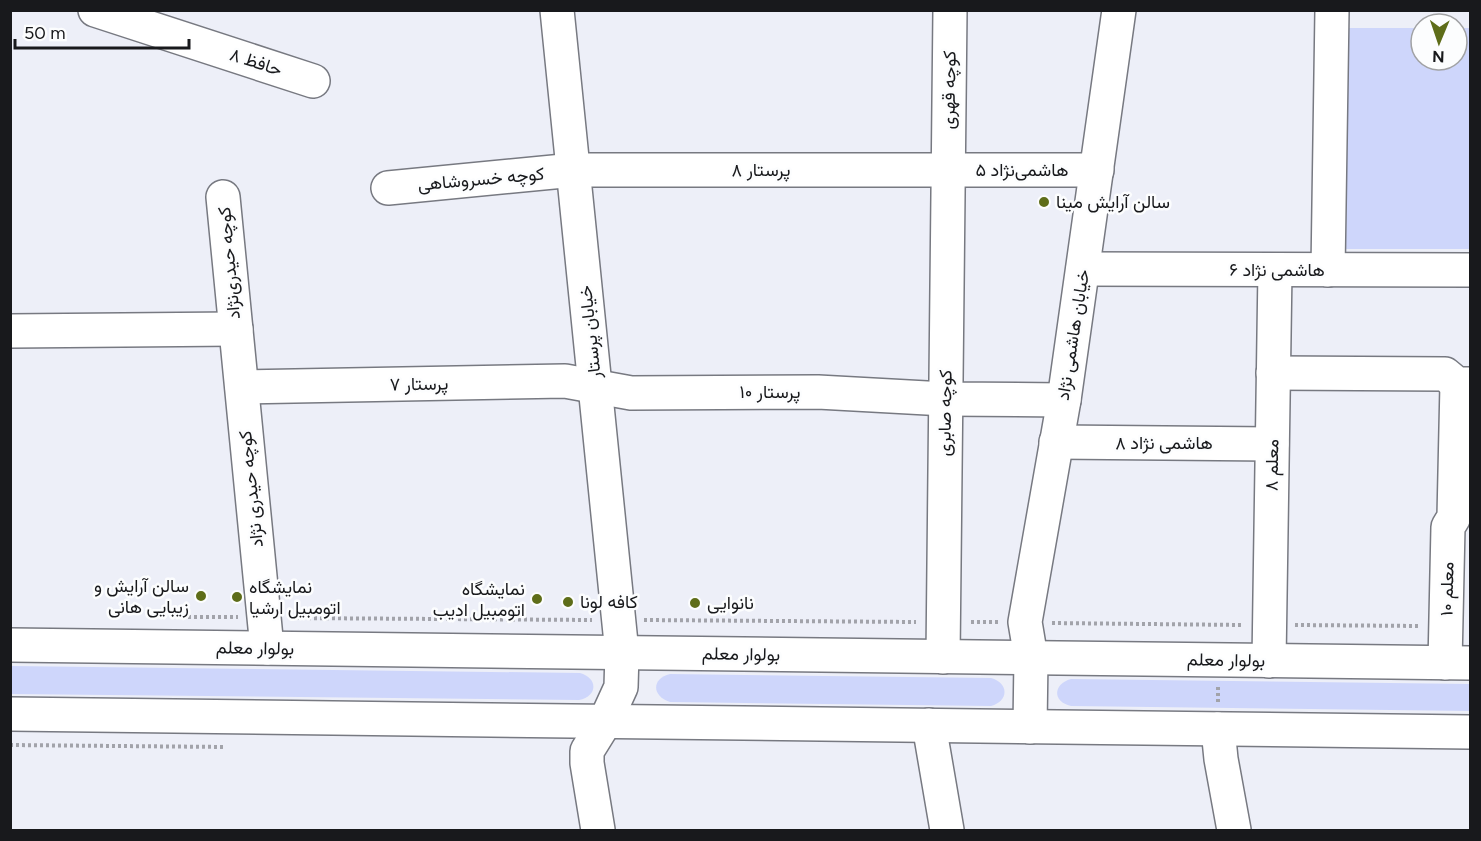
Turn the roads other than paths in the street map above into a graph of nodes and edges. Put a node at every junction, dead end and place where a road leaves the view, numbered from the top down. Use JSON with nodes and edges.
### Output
{"nodes":[{"id":1,"x":95,"y":10,"type":"edge"},
{"id":2,"x":557,"y":10,"type":"edge"},
{"id":3,"x":950,"y":10,"type":"edge"},
{"id":4,"x":1119,"y":10,"type":"edge"},
{"id":5,"x":1332,"y":10,"type":"edge"},
{"id":6,"x":313,"y":81,"type":"dead end"},
{"id":7,"x":574,"y":170,"type":"junction"},
{"id":8,"x":948,"y":170,"type":"junction"},
{"id":9,"x":1097,"y":170,"type":"junction"},
{"id":10,"x":388,"y":188,"type":"dead end"},
{"id":11,"x":223,"y":197,"type":"dead end"},
{"id":12,"x":1083,"y":269,"type":"junction"},
{"id":13,"x":1275,"y":270,"type":"junction"},
{"id":14,"x":1328,"y":270,"type":"junction"},
{"id":15,"x":1470,"y":270,"type":"edge"},
{"id":16,"x":236,"y":329,"type":"junction"},
{"id":17,"x":10,"y":331,"type":"edge"},
{"id":18,"x":1273,"y":373,"type":"junction"},
{"id":19,"x":1464,"y":384,"type":"edge"},
{"id":20,"x":242,"y":387,"type":"junction"},
{"id":21,"x":596,"y":387,"type":"junction"},
{"id":22,"x":945,"y":399,"type":"junction"},
{"id":23,"x":1064,"y":400,"type":"junction"},
{"id":24,"x":1056,"y":442,"type":"junction"},
{"id":25,"x":1272,"y":444,"type":"junction"},
{"id":26,"x":1462,"y":517,"type":"edge"},
{"id":27,"x":265,"y":633,"type":"junction"},
{"id":28,"x":10,"y":645,"type":"edge"},
{"id":29,"x":622,"y":653,"type":"junction"},
{"id":30,"x":943,"y":657,"type":"junction"},
{"id":31,"x":1031,"y":658,"type":"junction"},
{"id":32,"x":1269,"y":661,"type":"junction"},
{"id":33,"x":1458,"y":663,"type":"edge"},
{"id":34,"x":10,"y":714,"type":"edge"},
{"id":35,"x":605,"y":722,"type":"junction"},
{"id":36,"x":929,"y":725,"type":"junction"},
{"id":37,"x":1030,"y":727,"type":"junction"},
{"id":38,"x":1218,"y":729,"type":"junction"},
{"id":39,"x":1470,"y":732,"type":"edge"},
{"id":40,"x":598,"y":831,"type":"edge"},
{"id":41,"x":947,"y":831,"type":"edge"},
{"id":42,"x":1234,"y":831,"type":"edge"}],
"edges":[{"from":1,"to":6,"type":"street","name":"حافظ ۸"},
{"from":2,"to":7,"type":"street","name":"خیابان پرستار"},
{"from":3,"to":8,"type":"street","name":"کوچه قهری"},
{"from":4,"to":9,"type":"street","name":"خیابان هاشمی نژاد"},
{"from":5,"to":14,"type":"street"},
{"from":7,"to":8,"type":"street","name":"پرستار ۸"},
{"from":7,"to":10,"type":"street","name":"کوچه خسروشاهی"},
{"from":7,"to":21,"type":"street","name":"خیابان پرستار"},
{"from":8,"to":9,"type":"street","name":"هاشمی‌نژاد ۵"},
{"from":8,"to":22,"type":"street","name":"کوچه صابری"},
{"from":9,"to":12,"type":"street","name":"خیابان هاشمی نژاد"},
{"from":11,"to":16,"type":"street","name":"کوچه حیدری‌نژاد"},
{"from":12,"to":13,"type":"street","name":"هاشمی نژاد ۶"},
{"from":12,"to":23,"type":"street","name":"خیابان هاشمی نژاد"},
{"from":13,"to":14,"type":"street","name":"هاشمی نژاد ۶"},
{"from":13,"to":18,"type":"street","name":"معلم ۸"},
{"from":14,"to":15,"type":"street","name":"هاشمی نژاد ۶"},
{"from":16,"to":17,"type":"street"},
{"from":16,"to":20,"type":"street","name":"کوچه حیدری نژاد"},
{"from":18,"to":19,"type":"street"},
{"from":18,"to":25,"type":"street","name":"معلم ۸"},
{"from":19,"to":26,"type":"street","name":"معلم ۱۰"},
{"from":20,"to":21,"type":"street","name":"پرستار ۷"},
{"from":20,"to":27,"type":"street","name":"کوچه حیدری نژاد"},
{"from":21,"to":22,"type":"street","name":"پرستار ۱۰"},
{"from":21,"to":29,"type":"street","name":"خیابان پرستار"},
{"from":22,"to":23,"type":"street","name":"پرستار ۱۰"},
{"from":22,"to":30,"type":"street","name":"کوچه صابری"},
{"from":23,"to":24,"type":"street","name":"خیابان هاشمی نژاد"},
{"from":24,"to":25,"type":"street","name":"هاشمی نژاد ۸"},
{"from":24,"to":31,"type":"street","name":"خیابان هاشمی نژاد"},
{"from":25,"to":32,"type":"street","name":"معلم ۸"},
{"from":26,"to":33,"type":"street","name":"معلم ۱۰"},
{"from":27,"to":28,"type":"street","name":"بولوار معلم"},
{"from":27,"to":29,"type":"street","name":"بولوار معلم"},
{"from":29,"to":30,"type":"street","name":"بولوار معلم"},
{"from":29,"to":35,"type":"street","name":"خیابان پرستار"},
{"from":30,"to":31,"type":"street","name":"بولوار معلم"},
{"from":31,"to":32,"type":"street","name":"بولوار معلم"},
{"from":31,"to":37,"type":"street","name":"خیابان هاشمی نژاد"},
{"from":32,"to":33,"type":"street","name":"بولوار معلم"},
{"from":34,"to":35,"type":"street"},
{"from":35,"to":36,"type":"street"},
{"from":35,"to":40,"type":"street","name":"خیابان پرستار"},
{"from":36,"to":37,"type":"street"},
{"from":36,"to":41,"type":"street"},
{"from":37,"to":38,"type":"street"},
{"from":38,"to":39,"type":"street"},
{"from":38,"to":42,"type":"street"}]}
